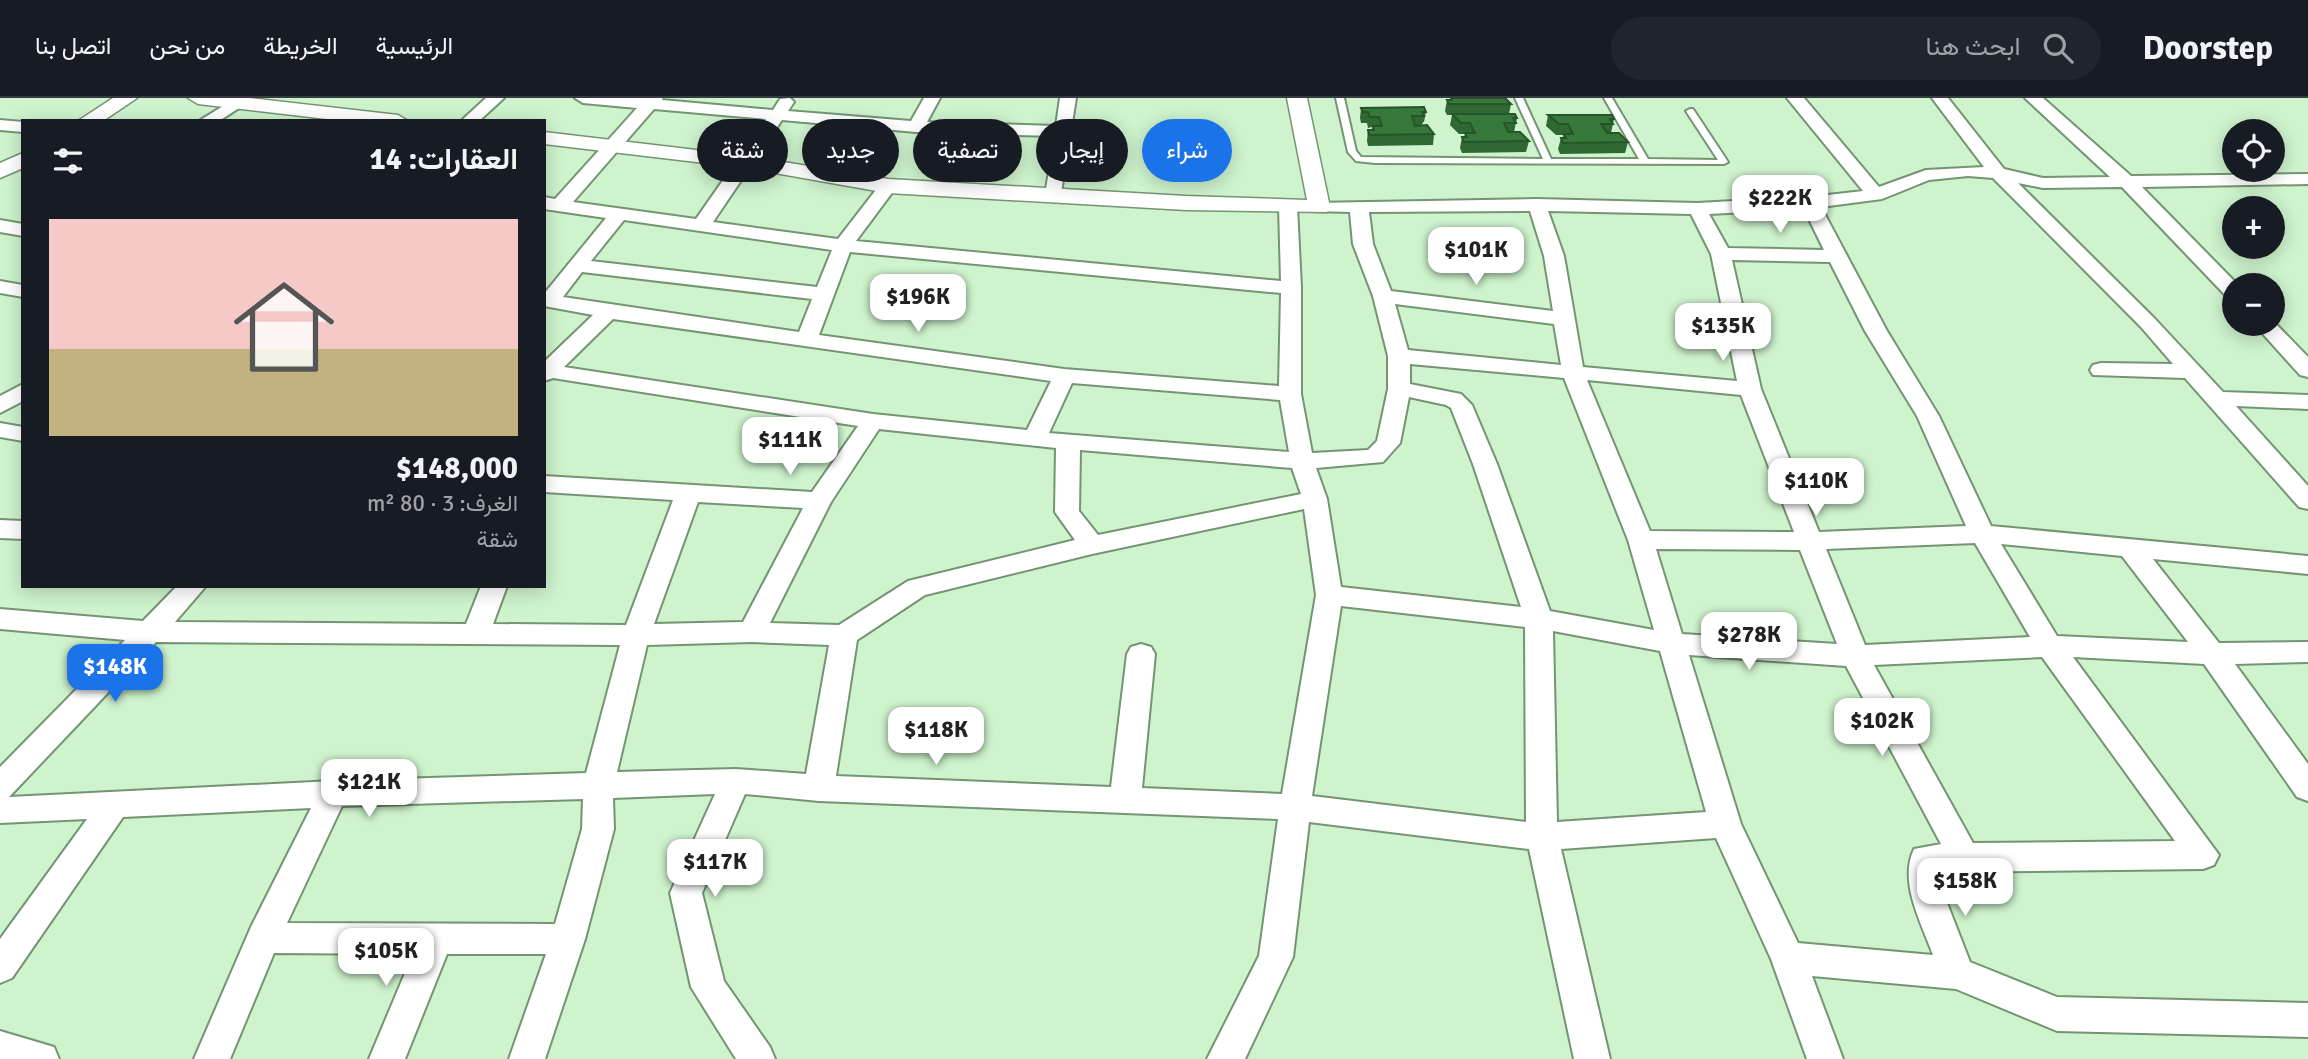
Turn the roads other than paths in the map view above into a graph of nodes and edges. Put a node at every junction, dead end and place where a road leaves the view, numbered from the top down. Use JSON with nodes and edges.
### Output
{"nodes":[{"id":1,"x":127,"y":98,"type":"edge"},
{"id":2,"x":198,"y":98,"type":"edge"},
{"id":3,"x":496,"y":98,"type":"edge"},
{"id":4,"x":583,"y":98,"type":"edge"},
{"id":5,"x":789,"y":98,"type":"edge"},
{"id":6,"x":932,"y":98,"type":"edge"},
{"id":7,"x":1068,"y":98,"type":"edge"},
{"id":8,"x":1297,"y":98,"type":"edge"},
{"id":9,"x":1340,"y":98,"type":"edge"},
{"id":10,"x":1519,"y":98,"type":"edge"},
{"id":11,"x":1608,"y":98,"type":"edge"},
{"id":12,"x":1795,"y":98,"type":"edge"},
{"id":13,"x":1940,"y":98,"type":"edge"},
{"id":14,"x":2033,"y":98,"type":"edge"},
{"id":15,"x":652,"y":101,"type":"edge"},
{"id":16,"x":236,"y":103,"type":"junction"},
{"id":17,"x":1690,"y":111,"type":"dead end"},
{"id":18,"x":776,"y":114,"type":"junction"},
{"id":19,"x":91,"y":119,"type":"edge"},
{"id":20,"x":210,"y":119,"type":"edge"},
{"id":21,"x":380,"y":119,"type":"edge"},
{"id":22,"x":471,"y":119,"type":"edge"},
{"id":23,"x":773,"y":119,"type":"edge"},
{"id":24,"x":920,"y":119,"type":"edge"},
{"id":25,"x":1065,"y":119,"type":"edge"},
{"id":26,"x":0,"y":125,"type":"edge"},
{"id":27,"x":21,"y":127,"type":"edge"},
{"id":28,"x":913,"y":127,"type":"edge"},
{"id":29,"x":546,"y":138,"type":"edge"},
{"id":30,"x":612,"y":145,"type":"junction"},
{"id":31,"x":697,"y":156,"type":"edge"},
{"id":32,"x":21,"y":160,"type":"edge"},
{"id":33,"x":1548,"y":162,"type":"junction"},
{"id":34,"x":1644,"y":162,"type":"junction"},
{"id":35,"x":788,"y":169,"type":"edge"},
{"id":36,"x":0,"y":172,"type":"edge"},
{"id":37,"x":1998,"y":173,"type":"junction"},
{"id":38,"x":2308,"y":179,"type":"edge"},
{"id":39,"x":733,"y":182,"type":"edge"},
{"id":40,"x":1056,"y":182,"type":"edge"},
{"id":41,"x":2127,"y":182,"type":"junction"},
{"id":42,"x":888,"y":186,"type":"junction"},
{"id":43,"x":1054,"y":195,"type":"junction"},
{"id":44,"x":1876,"y":195,"type":"junction"},
{"id":45,"x":1810,"y":203,"type":"junction"},
{"id":46,"x":552,"y":204,"type":"edge"},
{"id":47,"x":1537,"y":205,"type":"junction"},
{"id":48,"x":1288,"y":206,"type":"junction"},
{"id":49,"x":1359,"y":206,"type":"junction"},
{"id":50,"x":1319,"y":207,"type":"junction"},
{"id":51,"x":1697,"y":209,"type":"junction"},
{"id":52,"x":618,"y":215,"type":"junction"},
{"id":53,"x":0,"y":226,"type":"edge"},
{"id":54,"x":700,"y":227,"type":"junction"},
{"id":55,"x":21,"y":230,"type":"edge"},
{"id":56,"x":843,"y":246,"type":"junction"},
{"id":57,"x":1721,"y":254,"type":"junction"},
{"id":58,"x":1838,"y":256,"type":"junction"},
{"id":59,"x":577,"y":265,"type":"junction"},
{"id":60,"x":2222,"y":281,"type":"edge"},
{"id":61,"x":0,"y":287,"type":"edge"},
{"id":62,"x":1292,"y":288,"type":"junction"},
{"id":63,"x":21,"y":290,"type":"edge"},
{"id":64,"x":824,"y":294,"type":"junction"},
{"id":65,"x":1383,"y":296,"type":"junction"},
{"id":66,"x":547,"y":300,"type":"edge"},
{"id":67,"x":608,"y":312,"type":"junction"},
{"id":68,"x":1564,"y":319,"type":"junction"},
{"id":69,"x":2275,"y":336,"type":"edge"},
{"id":70,"x":807,"y":339,"type":"junction"},
{"id":71,"x":1399,"y":356,"type":"junction"},
{"id":72,"x":2101,"y":370,"type":"dead end"},
{"id":73,"x":2308,"y":370,"type":"edge"},
{"id":74,"x":546,"y":371,"type":"edge"},
{"id":75,"x":2192,"y":371,"type":"junction"},
{"id":76,"x":546,"y":372,"type":"edge"},
{"id":77,"x":1573,"y":374,"type":"junction"},
{"id":78,"x":1064,"y":376,"type":"junction"},
{"id":79,"x":1399,"y":389,"type":"junction"},
{"id":80,"x":1750,"y":389,"type":"junction"},
{"id":81,"x":21,"y":392,"type":"edge"},
{"id":82,"x":1290,"y":394,"type":"junction"},
{"id":83,"x":2216,"y":399,"type":"junction"},
{"id":84,"x":2308,"y":402,"type":"edge"},
{"id":85,"x":0,"y":406,"type":"edge"},
{"id":86,"x":873,"y":421,"type":"junction"},
{"id":87,"x":0,"y":430,"type":"edge"},
{"id":88,"x":21,"y":433,"type":"edge"},
{"id":89,"x":1034,"y":440,"type":"junction"},
{"id":90,"x":1068,"y":442,"type":"junction"},
{"id":91,"x":1302,"y":461,"type":"junction"},
{"id":92,"x":546,"y":484,"type":"edge"},
{"id":93,"x":688,"y":494,"type":"junction"},
{"id":94,"x":1315,"y":499,"type":"junction"},
{"id":95,"x":819,"y":501,"type":"junction"},
{"id":96,"x":2308,"y":501,"type":"edge"},
{"id":97,"x":0,"y":529,"type":"edge"},
{"id":98,"x":21,"y":530,"type":"edge"},
{"id":99,"x":1982,"y":534,"type":"junction"},
{"id":100,"x":1641,"y":540,"type":"junction"},
{"id":101,"x":1809,"y":541,"type":"junction"},
{"id":102,"x":1092,"y":545,"type":"junction"},
{"id":103,"x":2130,"y":548,"type":"junction"},
{"id":104,"x":2308,"y":565,"type":"edge"},
{"id":105,"x":191,"y":588,"type":"edge"},
{"id":106,"x":493,"y":588,"type":"edge"},
{"id":107,"x":1329,"y":595,"type":"junction"},
{"id":108,"x":0,"y":619,"type":"edge"},
{"id":109,"x":1539,"y":619,"type":"junction"},
{"id":110,"x":152,"y":632,"type":"junction"},
{"id":111,"x":475,"y":632,"type":"junction"},
{"id":112,"x":752,"y":632,"type":"junction"},
{"id":113,"x":636,"y":635,"type":"junction"},
{"id":114,"x":844,"y":635,"type":"junction"},
{"id":115,"x":1670,"y":643,"type":"junction"},
{"id":116,"x":2049,"y":646,"type":"junction"},
{"id":117,"x":2308,"y":652,"type":"edge"},
{"id":118,"x":1141,"y":654,"type":"dead end"},
{"id":119,"x":2212,"y":654,"type":"junction"},
{"id":120,"x":1855,"y":656,"type":"junction"},
{"id":121,"x":736,"y":781,"type":"junction"},
{"id":122,"x":598,"y":786,"type":"junction"},
{"id":123,"x":0,"y":787,"type":"edge"},
{"id":124,"x":818,"y":788,"type":"junction"},
{"id":125,"x":2308,"y":788,"type":"edge"},
{"id":126,"x":333,"y":794,"type":"junction"},
{"id":127,"x":1125,"y":800,"type":"junction"},
{"id":128,"x":114,"y":804,"type":"junction"},
{"id":129,"x":1295,"y":807,"type":"junction"},
{"id":130,"x":0,"y":810,"type":"edge"},
{"id":131,"x":1725,"y":824,"type":"junction"},
{"id":132,"x":1542,"y":837,"type":"junction"},
{"id":133,"x":1964,"y":857,"type":"junction"},
{"id":134,"x":263,"y":938,"type":"junction"},
{"id":135,"x":436,"y":938,"type":"junction"},
{"id":136,"x":568,"y":939,"type":"junction"},
{"id":137,"x":1788,"y":958,"type":"junction"},
{"id":138,"x":0,"y":967,"type":"edge"},
{"id":139,"x":1957,"y":973,"type":"junction"},
{"id":140,"x":2308,"y":1020,"type":"edge"},
{"id":141,"x":0,"y":1048,"type":"edge"},
{"id":142,"x":41,"y":1059,"type":"edge"},
{"id":143,"x":212,"y":1059,"type":"edge"},
{"id":144,"x":387,"y":1059,"type":"edge"},
{"id":145,"x":527,"y":1059,"type":"edge"},
{"id":146,"x":757,"y":1059,"type":"edge"},
{"id":147,"x":1225,"y":1059,"type":"edge"},
{"id":148,"x":1592,"y":1059,"type":"edge"},
{"id":149,"x":1825,"y":1059,"type":"edge"}],
"edges":[{"from":1,"to":19,"type":"street"},
{"from":2,"to":16,"type":"street"},
{"from":3,"to":22,"type":"street"},
{"from":4,"to":15,"type":"street"},
{"from":5,"to":18,"type":"street"},
{"from":6,"to":24,"type":"street"},
{"from":7,"to":25,"type":"street"},
{"from":8,"to":50,"type":"street"},
{"from":9,"to":33,"type":"lane"},
{"from":10,"to":33,"type":"lane"},
{"from":11,"to":34,"type":"lane"},
{"from":12,"to":44,"type":"street"},
{"from":13,"to":37,"type":"street"},
{"from":14,"to":41,"type":"street"},
{"from":15,"to":18,"type":"street"},
{"from":15,"to":30,"type":"street"},
{"from":16,"to":20,"type":"street"},
{"from":16,"to":21,"type":"street"},
{"from":17,"to":34,"type":"lane"},
{"from":18,"to":23,"type":"street"},
{"from":18,"to":28,"type":"street"},
{"from":26,"to":27,"type":"street"},
{"from":29,"to":30,"type":"street"},
{"from":30,"to":31,"type":"street"},
{"from":30,"to":46,"type":"street"},
{"from":32,"to":36,"type":"street"},
{"from":33,"to":34,"type":"lane"},
{"from":35,"to":42,"type":"street"},
{"from":37,"to":41,"type":"street"},
{"from":37,"to":44,"type":"street"},
{"from":37,"to":75,"type":"street"},
{"from":38,"to":41,"type":"street"},
{"from":39,"to":54,"type":"street"},
{"from":40,"to":43,"type":"street"},
{"from":41,"to":60,"type":"street"},
{"from":42,"to":43,"type":"street"},
{"from":42,"to":56,"type":"street"},
{"from":43,"to":48,"type":"street"},
{"from":44,"to":45,"type":"street"},
{"from":45,"to":51,"type":"street"},
{"from":45,"to":58,"type":"street"},
{"from":46,"to":52,"type":"street"},
{"from":47,"to":49,"type":"street"},
{"from":47,"to":51,"type":"street"},
{"from":47,"to":68,"type":"street"},
{"from":48,"to":50,"type":"street"},
{"from":48,"to":62,"type":"street"},
{"from":49,"to":50,"type":"street"},
{"from":49,"to":65,"type":"street"},
{"from":51,"to":57,"type":"street"},
{"from":52,"to":54,"type":"street"},
{"from":52,"to":59,"type":"street"},
{"from":53,"to":55,"type":"street"},
{"from":54,"to":56,"type":"street"},
{"from":56,"to":62,"type":"street"},
{"from":56,"to":64,"type":"street"},
{"from":57,"to":58,"type":"street"},
{"from":57,"to":80,"type":"street"},
{"from":58,"to":99,"type":"street"},
{"from":59,"to":64,"type":"street"},
{"from":59,"to":66,"type":"street"},
{"from":61,"to":63,"type":"street"},
{"from":62,"to":82,"type":"street"},
{"from":64,"to":70,"type":"street"},
{"from":65,"to":68,"type":"street"},
{"from":65,"to":71,"type":"street"},
{"from":66,"to":67,"type":"street"},
{"from":67,"to":70,"type":"street"},
{"from":67,"to":74,"type":"street"},
{"from":68,"to":77,"type":"street"},
{"from":69,"to":73,"type":"street"},
{"from":70,"to":78,"type":"street"},
{"from":71,"to":77,"type":"street"},
{"from":71,"to":79,"type":"street"},
{"from":72,"to":75,"type":"street"},
{"from":75,"to":83,"type":"street"},
{"from":76,"to":86,"type":"street"},
{"from":77,"to":80,"type":"street"},
{"from":77,"to":100,"type":"street"},
{"from":78,"to":82,"type":"street"},
{"from":78,"to":89,"type":"street"},
{"from":79,"to":91,"type":"street"},
{"from":79,"to":109,"type":"street"},
{"from":80,"to":101,"type":"street"},
{"from":81,"to":85,"type":"street"},
{"from":82,"to":91,"type":"street"},
{"from":83,"to":84,"type":"street"},
{"from":83,"to":96,"type":"street"},
{"from":86,"to":89,"type":"street"},
{"from":86,"to":95,"type":"street"},
{"from":87,"to":88,"type":"street"},
{"from":89,"to":90,"type":"street"},
{"from":90,"to":91,"type":"street"},
{"from":90,"to":102,"type":"street"},
{"from":91,"to":94,"type":"street"},
{"from":92,"to":93,"type":"street"},
{"from":93,"to":95,"type":"street"},
{"from":93,"to":113,"type":"street"},
{"from":94,"to":102,"type":"street"},
{"from":94,"to":107,"type":"street"},
{"from":95,"to":112,"type":"street"},
{"from":97,"to":98,"type":"street"},
{"from":99,"to":101,"type":"street"},
{"from":99,"to":103,"type":"street"},
{"from":99,"to":116,"type":"street"},
{"from":100,"to":101,"type":"street"},
{"from":100,"to":115,"type":"street"},
{"from":101,"to":120,"type":"street"},
{"from":102,"to":114,"type":"street"},
{"from":103,"to":104,"type":"street"},
{"from":103,"to":119,"type":"street"},
{"from":105,"to":110,"type":"street"},
{"from":106,"to":111,"type":"street"},
{"from":107,"to":109,"type":"street"},
{"from":107,"to":129,"type":"street"},
{"from":108,"to":110,"type":"street"},
{"from":109,"to":115,"type":"street"},
{"from":109,"to":132,"type":"street"},
{"from":110,"to":111,"type":"street"},
{"from":110,"to":123,"type":"street"},
{"from":111,"to":113,"type":"street"},
{"from":112,"to":113,"type":"street"},
{"from":112,"to":114,"type":"street"},
{"from":113,"to":122,"type":"street"},
{"from":114,"to":124,"type":"street"},
{"from":115,"to":120,"type":"street"},
{"from":115,"to":131,"type":"street"},
{"from":116,"to":119,"type":"street"},
{"from":116,"to":120,"type":"street"},
{"from":116,"to":133,"type":"street"},
{"from":117,"to":119,"type":"street"},
{"from":118,"to":127,"type":"street"},
{"from":119,"to":125,"type":"street"},
{"from":120,"to":133,"type":"street"},
{"from":121,"to":122,"type":"street"},
{"from":121,"to":124,"type":"street"},
{"from":121,"to":146,"type":"street"},
{"from":122,"to":126,"type":"street"},
{"from":122,"to":136,"type":"street"},
{"from":124,"to":127,"type":"street"},
{"from":126,"to":128,"type":"street"},
{"from":126,"to":134,"type":"street"},
{"from":127,"to":129,"type":"street"},
{"from":128,"to":130,"type":"street"},
{"from":128,"to":138,"type":"street"},
{"from":129,"to":132,"type":"street"},
{"from":129,"to":147,"type":"street"},
{"from":131,"to":132,"type":"street"},
{"from":131,"to":137,"type":"street"},
{"from":132,"to":148,"type":"street"},
{"from":133,"to":139,"type":"street"},
{"from":134,"to":135,"type":"street"},
{"from":134,"to":143,"type":"street"},
{"from":135,"to":136,"type":"street"},
{"from":135,"to":144,"type":"street"},
{"from":136,"to":145,"type":"street"},
{"from":137,"to":139,"type":"street"},
{"from":137,"to":149,"type":"street"},
{"from":139,"to":140,"type":"street"},
{"from":141,"to":142,"type":"street"}]}
